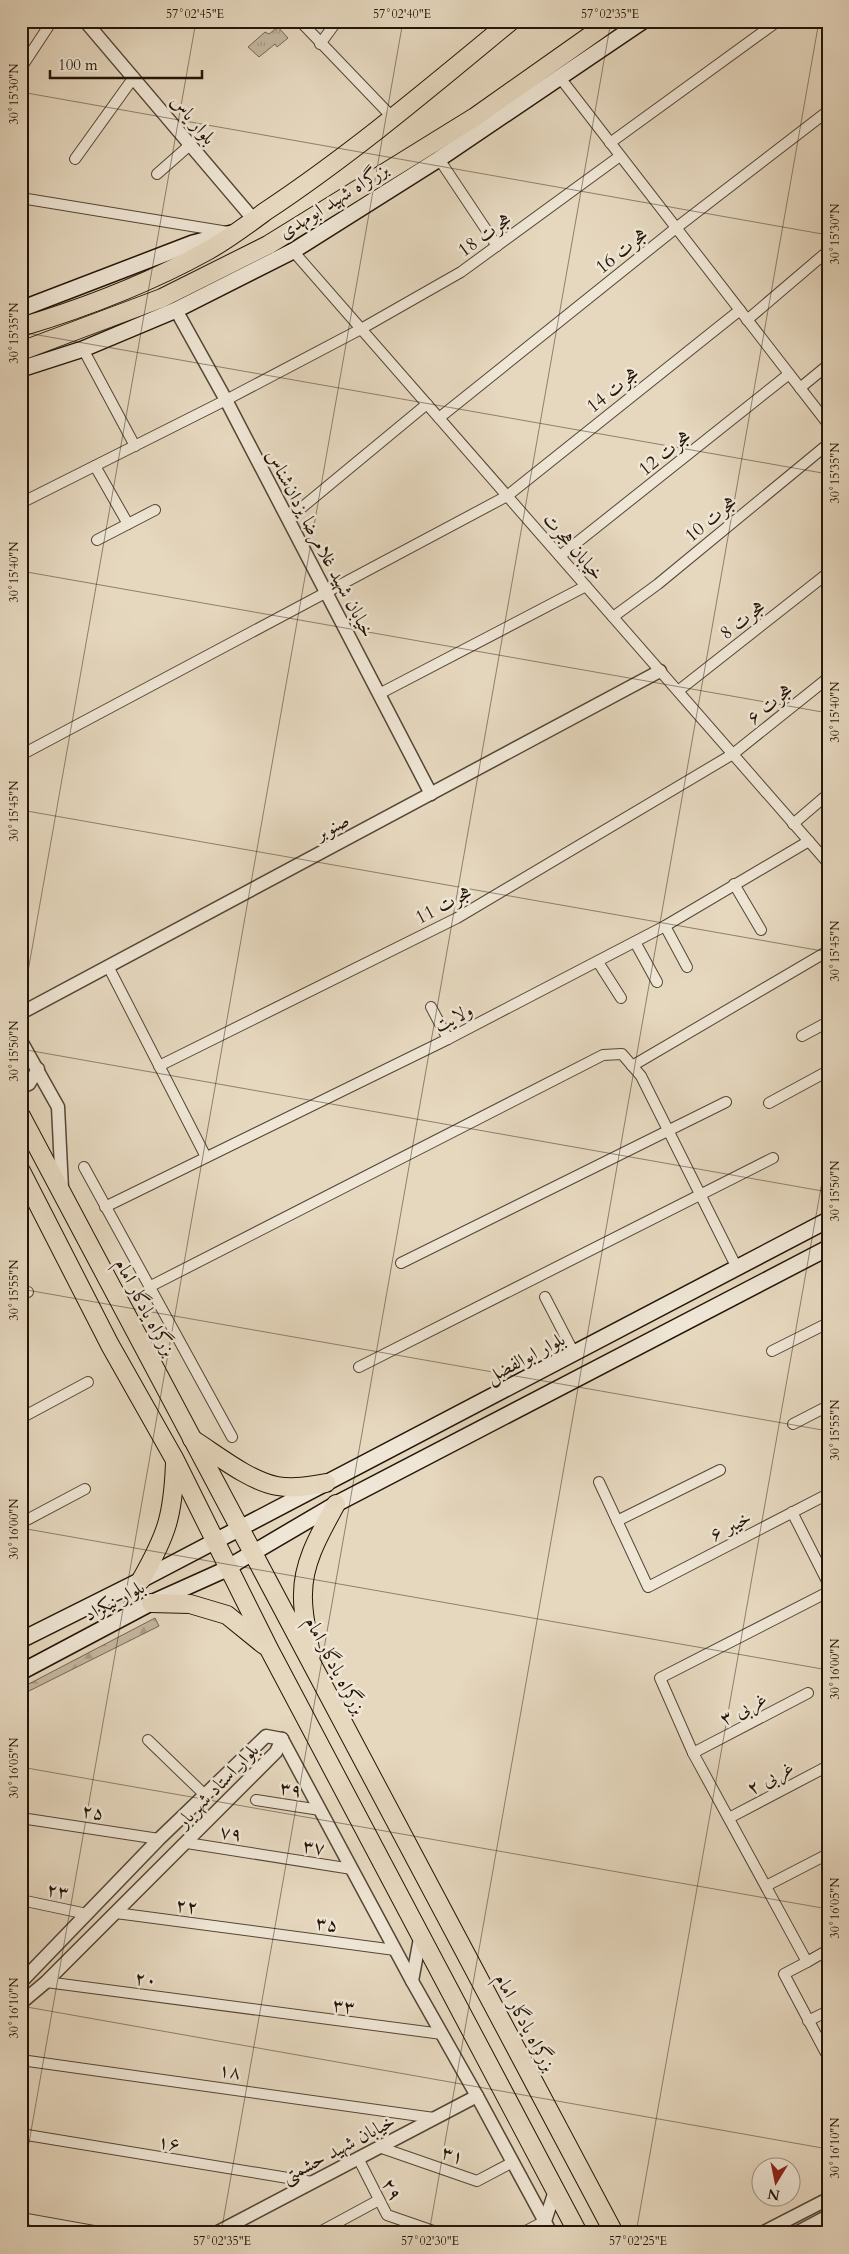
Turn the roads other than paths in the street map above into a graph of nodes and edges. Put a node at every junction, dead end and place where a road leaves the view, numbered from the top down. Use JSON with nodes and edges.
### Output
{"nodes":[{"id":1,"x":28,"y":21,"type":"edge"},
{"id":2,"x":52,"y":21,"type":"edge"},
{"id":3,"x":85,"y":21,"type":"edge"},
{"id":4,"x":300,"y":21,"type":"edge"},
{"id":5,"x":336,"y":21,"type":"edge"},
{"id":6,"x":511,"y":21,"type":"edge"},
{"id":7,"x":611,"y":21,"type":"edge"},
{"id":8,"x":643,"y":21,"type":"edge"},
{"id":9,"x":778,"y":21,"type":"edge"},
{"id":10,"x":21,"y":29,"type":"edge"},
{"id":11,"x":320,"y":44,"type":"junction"},
{"id":12,"x":21,"y":68,"type":"edge"},
{"id":13,"x":134,"y":76,"type":"junction"},
{"id":14,"x":561,"y":79,"type":"junction"},
{"id":15,"x":828,"y":112,"type":"edge"},
{"id":16,"x":475,"y":117,"type":"junction"},
{"id":17,"x":392,"y":118,"type":"junction"},
{"id":18,"x":468,"y":139,"type":"junction"},
{"id":19,"x":610,"y":143,"type":"junction"},
{"id":20,"x":191,"y":144,"type":"junction"},
{"id":21,"x":620,"y":156,"type":"junction"},
{"id":22,"x":75,"y":159,"type":"dead end"},
{"id":23,"x":439,"y":159,"type":"junction"},
{"id":24,"x":157,"y":174,"type":"dead end"},
{"id":25,"x":21,"y":198,"type":"edge"},
{"id":26,"x":254,"y":220,"type":"junction"},
{"id":27,"x":676,"y":228,"type":"junction"},
{"id":28,"x":233,"y":233,"type":"junction"},
{"id":29,"x":497,"y":246,"type":"junction"},
{"id":30,"x":293,"y":251,"type":"junction"},
{"id":31,"x":828,"y":251,"type":"edge"},
{"id":32,"x":21,"y":309,"type":"edge"},
{"id":33,"x":176,"y":310,"type":"junction"},
{"id":34,"x":740,"y":310,"type":"junction"},
{"id":35,"x":747,"y":320,"type":"junction"},
{"id":36,"x":21,"y":327,"type":"edge"},
{"id":37,"x":361,"y":329,"type":"junction"},
{"id":38,"x":70,"y":332,"type":"junction"},
{"id":39,"x":83,"y":349,"type":"junction"},
{"id":40,"x":21,"y":351,"type":"edge"},
{"id":41,"x":828,"y":365,"type":"edge"},
{"id":42,"x":21,"y":368,"type":"edge"},
{"id":43,"x":789,"y":374,"type":"junction"},
{"id":44,"x":800,"y":388,"type":"junction"},
{"id":45,"x":226,"y":400,"type":"junction"},
{"id":46,"x":427,"y":404,"type":"junction"},
{"id":47,"x":439,"y":418,"type":"junction"},
{"id":48,"x":828,"y":424,"type":"edge"},
{"id":49,"x":828,"y":444,"type":"edge"},
{"id":50,"x":136,"y":446,"type":"junction"},
{"id":51,"x":95,"y":466,"type":"junction"},
{"id":52,"x":507,"y":496,"type":"junction"},
{"id":53,"x":21,"y":503,"type":"edge"},
{"id":54,"x":155,"y":510,"type":"dead end"},
{"id":55,"x":288,"y":519,"type":"junction"},
{"id":56,"x":128,"y":524,"type":"junction"},
{"id":57,"x":97,"y":540,"type":"dead end"},
{"id":58,"x":560,"y":556,"type":"junction"},
{"id":59,"x":828,"y":573,"type":"edge"},
{"id":60,"x":586,"y":586,"type":"junction"},
{"id":61,"x":327,"y":594,"type":"junction"},
{"id":62,"x":613,"y":617,"type":"junction"},
{"id":63,"x":660,"y":672,"type":"junction"},
{"id":64,"x":828,"y":678,"type":"edge"},
{"id":65,"x":678,"y":692,"type":"junction"},
{"id":66,"x":379,"y":694,"type":"junction"},
{"id":67,"x":733,"y":754,"type":"junction"},
{"id":68,"x":21,"y":755,"type":"edge"},
{"id":69,"x":431,"y":794,"type":"junction"},
{"id":70,"x":828,"y":794,"type":"edge"},
{"id":71,"x":793,"y":824,"type":"junction"},
{"id":72,"x":809,"y":841,"type":"junction"},
{"id":73,"x":828,"y":863,"type":"edge"},
{"id":74,"x":734,"y":884,"type":"junction"},
{"id":75,"x":665,"y":926,"type":"junction"},
{"id":76,"x":761,"y":930,"type":"dead end"},
{"id":77,"x":635,"y":942,"type":"junction"},
{"id":78,"x":828,"y":950,"type":"edge"},
{"id":79,"x":598,"y":962,"type":"junction"},
{"id":80,"x":687,"y":967,"type":"dead end"},
{"id":81,"x":109,"y":968,"type":"junction"},
{"id":82,"x":657,"y":982,"type":"dead end"},
{"id":83,"x":621,"y":998,"type":"dead end"},
{"id":84,"x":431,"y":1007,"type":"dead end"},
{"id":85,"x":21,"y":1013,"type":"edge"},
{"id":86,"x":828,"y":1022,"type":"edge"},
{"id":87,"x":802,"y":1036,"type":"dead end"},
{"id":88,"x":448,"y":1039,"type":"junction"},
{"id":89,"x":21,"y":1040,"type":"edge"},
{"id":90,"x":159,"y":1066,"type":"junction"},
{"id":91,"x":632,"y":1066,"type":"junction"},
{"id":92,"x":38,"y":1069,"type":"junction"},
{"id":93,"x":828,"y":1071,"type":"edge"},
{"id":94,"x":21,"y":1087,"type":"edge"},
{"id":95,"x":726,"y":1102,"type":"dead end"},
{"id":96,"x":769,"y":1103,"type":"dead end"},
{"id":97,"x":21,"y":1116,"type":"edge"},
{"id":98,"x":668,"y":1130,"type":"junction"},
{"id":99,"x":206,"y":1157,"type":"junction"},
{"id":100,"x":773,"y":1158,"type":"dead end"},
{"id":101,"x":84,"y":1166,"type":"dead end"},
{"id":102,"x":21,"y":1171,"type":"edge"},
{"id":103,"x":62,"y":1194,"type":"junction"},
{"id":104,"x":698,"y":1194,"type":"junction"},
{"id":105,"x":105,"y":1206,"type":"junction"},
{"id":106,"x":828,"y":1220,"type":"edge"},
{"id":107,"x":828,"y":1248,"type":"edge"},
{"id":108,"x":401,"y":1263,"type":"dead end"},
{"id":109,"x":737,"y":1268,"type":"junction"},
{"id":110,"x":150,"y":1287,"type":"junction"},
{"id":111,"x":545,"y":1297,"type":"dead end"},
{"id":112,"x":828,"y":1323,"type":"edge"},
{"id":113,"x":609,"y":1335,"type":"junction"},
{"id":114,"x":772,"y":1351,"type":"dead end"},
{"id":115,"x":574,"y":1354,"type":"junction"},
{"id":116,"x":620,"y":1356,"type":"junction"},
{"id":117,"x":359,"y":1367,"type":"dead end"},
{"id":118,"x":88,"y":1382,"type":"dead end"},
{"id":119,"x":828,"y":1406,"type":"edge"},
{"id":120,"x":21,"y":1418,"type":"edge"},
{"id":121,"x":793,"y":1424,"type":"dead end"},
{"id":122,"x":232,"y":1437,"type":"dead end"},
{"id":123,"x":191,"y":1438,"type":"junction"},
{"id":124,"x":175,"y":1460,"type":"junction"},
{"id":125,"x":720,"y":1470,"type":"dead end"},
{"id":126,"x":599,"y":1482,"type":"dead end"},
{"id":127,"x":326,"y":1483,"type":"junction"},
{"id":128,"x":85,"y":1488,"type":"dead end"},
{"id":129,"x":828,"y":1494,"type":"edge"},
{"id":130,"x":336,"y":1504,"type":"junction"},
{"id":131,"x":792,"y":1512,"type":"junction"},
{"id":132,"x":617,"y":1521,"type":"junction"},
{"id":133,"x":21,"y":1523,"type":"edge"},
{"id":134,"x":240,"y":1529,"type":"junction"},
{"id":135,"x":215,"y":1542,"type":"junction"},
{"id":136,"x":251,"y":1552,"type":"junction"},
{"id":137,"x":227,"y":1568,"type":"junction"},
{"id":138,"x":141,"y":1580,"type":"junction"},
{"id":139,"x":828,"y":1583,"type":"edge"},
{"id":140,"x":828,"y":1592,"type":"edge"},
{"id":141,"x":151,"y":1603,"type":"junction"},
{"id":142,"x":21,"y":1640,"type":"edge"},
{"id":143,"x":269,"y":1649,"type":"junction"},
{"id":144,"x":313,"y":1668,"type":"junction"},
{"id":145,"x":21,"y":1672,"type":"edge"},
{"id":146,"x":808,"y":1694,"type":"dead end"},
{"id":147,"x":282,"y":1739,"type":"junction"},
{"id":148,"x":148,"y":1740,"type":"dead end"},
{"id":149,"x":693,"y":1753,"type":"junction"},
{"id":150,"x":828,"y":1766,"type":"edge"},
{"id":151,"x":205,"y":1795,"type":"junction"},
{"id":152,"x":256,"y":1800,"type":"dead end"},
{"id":153,"x":221,"y":1809,"type":"junction"},
{"id":154,"x":320,"y":1810,"type":"junction"},
{"id":155,"x":21,"y":1818,"type":"edge"},
{"id":156,"x":729,"y":1818,"type":"junction"},
{"id":157,"x":159,"y":1839,"type":"junction"},
{"id":158,"x":187,"y":1843,"type":"junction"},
{"id":159,"x":828,"y":1854,"type":"edge"},
{"id":160,"x":270,"y":1856,"type":"joint"},
{"id":161,"x":352,"y":1870,"type":"junction"},
{"id":162,"x":766,"y":1886,"type":"junction"},
{"id":163,"x":21,"y":1900,"type":"edge"},
{"id":164,"x":87,"y":1914,"type":"junction"},
{"id":165,"x":116,"y":1914,"type":"junction"},
{"id":166,"x":254,"y":1932,"type":"joint"},
{"id":167,"x":421,"y":1933,"type":"junction"},
{"id":168,"x":395,"y":1950,"type":"junction"},
{"id":169,"x":828,"y":1950,"type":"edge"},
{"id":170,"x":807,"y":1962,"type":"junction"},
{"id":171,"x":21,"y":1982,"type":"edge"},
{"id":172,"x":46,"y":1982,"type":"junction"},
{"id":173,"x":412,"y":1982,"type":"junction"},
{"id":174,"x":21,"y":2003,"type":"edge"},
{"id":175,"x":241,"y":2009,"type":"joint"},
{"id":176,"x":828,"y":2011,"type":"edge"},
{"id":177,"x":808,"y":2021,"type":"junction"},
{"id":178,"x":442,"y":2034,"type":"junction"},
{"id":179,"x":828,"y":2057,"type":"edge"},
{"id":180,"x":21,"y":2060,"type":"edge"},
{"id":181,"x":478,"y":2096,"type":"junction"},
{"id":182,"x":434,"y":2118,"type":"junction"},
{"id":183,"x":21,"y":2134,"type":"edge"},
{"id":184,"x":379,"y":2147,"type":"junction"},
{"id":185,"x":358,"y":2158,"type":"junction"},
{"id":186,"x":513,"y":2162,"type":"junction"},
{"id":187,"x":312,"y":2182,"type":"junction"},
{"id":188,"x":555,"y":2191,"type":"junction"},
{"id":189,"x":828,"y":2199,"type":"edge"},
{"id":190,"x":379,"y":2200,"type":"junction"},
{"id":191,"x":828,"y":2216,"type":"edge"},
{"id":192,"x":21,"y":2218,"type":"edge"},
{"id":193,"x":338,"y":2223,"type":"junction"},
{"id":194,"x":610,"y":2226,"type":"edge"},
{"id":195,"x":548,"y":2227,"type":"edge"},
{"id":196,"x":105,"y":2233,"type":"edge"},
{"id":197,"x":216,"y":2233,"type":"edge"},
{"id":198,"x":318,"y":2233,"type":"edge"},
{"id":199,"x":342,"y":2233,"type":"edge"},
{"id":200,"x":438,"y":2233,"type":"edge"},
{"id":201,"x":522,"y":2233,"type":"edge"},
{"id":202,"x":578,"y":2233,"type":"edge"},
{"id":203,"x":622,"y":2233,"type":"edge"},
{"id":204,"x":762,"y":2233,"type":"edge"},
{"id":205,"x":796,"y":2233,"type":"edge"}],
"edges":[{"from":1,"to":10,"type":"street"},
{"from":2,"to":12,"type":"street"},
{"from":3,"to":13,"type":"street","name":"بلوار یاس"},
{"from":4,"to":11,"type":"street"},
{"from":5,"to":11,"type":"street"},
{"from":6,"to":17,"type":"highway","name":"بزرگراه شهید ابومهدی"},
{"from":7,"to":16,"type":"highway","name":"بزرگراه شهید ابومهدی"},
{"from":8,"to":14,"type":"main road","name":"بزرگراه شهید ابومهدی"},
{"from":9,"to":19,"type":"street"},
{"from":11,"to":17,"type":"street"},
{"from":13,"to":20,"type":"street","name":"بلوار یاس"},
{"from":13,"to":22,"type":"street"},
{"from":14,"to":18,"type":"main road","name":"بزرگراه شهید ابومهدی"},
{"from":14,"to":19,"type":"street"},
{"from":15,"to":27,"type":"street","name":"هجرت 16"},
{"from":16,"to":18,"type":"highway"},
{"from":16,"to":38,"type":"highway","name":"بزرگراه شهید ابومهدی"},
{"from":17,"to":26,"type":"highway","name":"بزرگراه شهید ابومهدی"},
{"from":18,"to":23,"type":"main road","name":"بزرگراه شهید ابومهدی"},
{"from":19,"to":21,"type":"street"},
{"from":20,"to":24,"type":"street"},
{"from":20,"to":26,"type":"street","name":"بلوار یاس"},
{"from":21,"to":27,"type":"street"},
{"from":21,"to":29,"type":"street","name":"هجرت 18"},
{"from":23,"to":29,"type":"street"},
{"from":23,"to":30,"type":"main road","name":"بزرگراه شهید ابومهدی"},
{"from":25,"to":28,"type":"street"},
{"from":26,"to":28,"type":"highway","name":"بزرگراه شهید ابومهدی"},
{"from":27,"to":34,"type":"street"},
{"from":27,"to":47,"type":"street","name":"هجرت 16"},
{"from":28,"to":32,"type":"main road","name":"بزرگراه شهید ابومهدی"},
{"from":28,"to":36,"type":"highway","name":"بزرگراه شهید ابومهدی"},
{"from":29,"to":37,"type":"street","name":"هجرت 18"},
{"from":30,"to":33,"type":"main road","name":"بزرگراه شهید ابومهدی"},
{"from":30,"to":37,"type":"street","name":"خیابان هجرت"},
{"from":31,"to":35,"type":"street"},
{"from":33,"to":39,"type":"main road","name":"بزرگراه شهید ابومهدی"},
{"from":33,"to":45,"type":"street","name":"خیابان شهید غلامرضا یزدان‌شناس"},
{"from":34,"to":35,"type":"street"},
{"from":34,"to":52,"type":"street","name":"هجرت 14"},
{"from":35,"to":43,"type":"street"},
{"from":37,"to":45,"type":"street","name":"هجرت 18"},
{"from":37,"to":46,"type":"street","name":"خیابان هجرت"},
{"from":38,"to":40,"type":"highway","name":"بزرگراه شهید ابومهدی"},
{"from":38,"to":42,"type":"main road"},
{"from":39,"to":42,"type":"main road","name":"بزرگراه شهید ابومهدی"},
{"from":39,"to":50,"type":"street"},
{"from":41,"to":44,"type":"street"},
{"from":43,"to":44,"type":"street"},
{"from":43,"to":58,"type":"street","name":"هجرت 12"},
{"from":44,"to":48,"type":"street"},
{"from":45,"to":50,"type":"street","name":"هجرت 18"},
{"from":45,"to":55,"type":"street","name":"خیابان شهید غلامرضا یزدان‌شناس"},
{"from":46,"to":47,"type":"street","name":"خیابان هجرت"},
{"from":46,"to":55,"type":"street"},
{"from":47,"to":52,"type":"street","name":"خیابان هجرت"},
{"from":49,"to":62,"type":"street","name":"هجرت 10"},
{"from":50,"to":51,"type":"street","name":"هجرت 18"},
{"from":51,"to":53,"type":"street","name":"هجرت 18"},
{"from":51,"to":56,"type":"street"},
{"from":52,"to":58,"type":"street","name":"خیابان هجرت"},
{"from":52,"to":61,"type":"street","name":"هجرت 14"},
{"from":54,"to":56,"type":"street"},
{"from":55,"to":61,"type":"street","name":"خیابان شهید غلامرضا یزدان‌شناس"},
{"from":56,"to":57,"type":"street"},
{"from":58,"to":60,"type":"street","name":"خیابان هجرت"},
{"from":59,"to":65,"type":"street","name":"هجرت 8"},
{"from":60,"to":62,"type":"street","name":"خیابان هجرت"},
{"from":60,"to":66,"type":"street"},
{"from":61,"to":66,"type":"street","name":"خیابان شهید غلامرضا یزدان‌شناس"},
{"from":61,"to":68,"type":"street","name":"هجرت 14"},
{"from":62,"to":63,"type":"street","name":"خیابان هجرت"},
{"from":63,"to":65,"type":"street","name":"خیابان هجرت"},
{"from":63,"to":69,"type":"street","name":"صنوبر"},
{"from":64,"to":67,"type":"street","name":"هجرت ۶"},
{"from":65,"to":67,"type":"street","name":"خیابان هجرت"},
{"from":66,"to":69,"type":"street","name":"خیابان شهید غلامرضا یزدان‌شناس"},
{"from":67,"to":71,"type":"street","name":"خیابان هجرت"},
{"from":67,"to":90,"type":"street","name":"هجرت 11"},
{"from":69,"to":81,"type":"street","name":"صنوبر"},
{"from":70,"to":71,"type":"street"},
{"from":71,"to":72,"type":"street","name":"خیابان هجرت"},
{"from":72,"to":73,"type":"street","name":"خیابان هجرت"},
{"from":72,"to":74,"type":"street","name":"ولایت"},
{"from":74,"to":75,"type":"street","name":"ولایت"},
{"from":74,"to":76,"type":"street"},
{"from":75,"to":77,"type":"street","name":"ولایت"},
{"from":75,"to":80,"type":"street"},
{"from":77,"to":79,"type":"street","name":"ولایت"},
{"from":77,"to":82,"type":"street"},
{"from":78,"to":91,"type":"street"},
{"from":79,"to":83,"type":"street"},
{"from":79,"to":88,"type":"street","name":"ولایت"},
{"from":81,"to":85,"type":"street","name":"صنوبر"},
{"from":81,"to":90,"type":"street"},
{"from":84,"to":88,"type":"street"},
{"from":86,"to":87,"type":"street"},
{"from":88,"to":99,"type":"street","name":"ولایت"},
{"from":89,"to":92,"type":"street"},
{"from":90,"to":99,"type":"street"},
{"from":91,"to":98,"type":"street"},
{"from":91,"to":110,"type":"street"},
{"from":92,"to":94,"type":"street"},
{"from":92,"to":103,"type":"street"},
{"from":93,"to":96,"type":"street"},
{"from":95,"to":98,"type":"street"},
{"from":97,"to":103,"type":"highway","name":"بزرگراه یادگار امام"},
{"from":98,"to":104,"type":"street"},
{"from":98,"to":108,"type":"street"},
{"from":99,"to":105,"type":"street","name":"ولایت"},
{"from":100,"to":104,"type":"street"},
{"from":101,"to":105,"type":"street"},
{"from":102,"to":124,"type":"highway"},
{"from":103,"to":123,"type":"highway","name":"بزرگراه یادگار امام"},
{"from":104,"to":109,"type":"street"},
{"from":104,"to":117,"type":"street"},
{"from":105,"to":110,"type":"street"},
{"from":106,"to":109,"type":"main road","name":"بلوار ابوالفضل"},
{"from":107,"to":116,"type":"main road"},
{"from":109,"to":113,"type":"main road","name":"بلوار ابوالفضل"},
{"from":110,"to":122,"type":"street"},
{"from":111,"to":115,"type":"street"},
{"from":112,"to":114,"type":"street"},
{"from":113,"to":115,"type":"main road","name":"بلوار ابوالفضل"},
{"from":113,"to":116,"type":"main road"},
{"from":115,"to":127,"type":"main road","name":"بلوار ابوالفضل"},
{"from":116,"to":130,"type":"main road"},
{"from":118,"to":120,"type":"street"},
{"from":119,"to":121,"type":"street"},
{"from":123,"to":127,"type":"highway"},
{"from":123,"to":134,"type":"highway","name":"بزرگراه یادگار امام"},
{"from":124,"to":135,"type":"highway"},
{"from":124,"to":138,"type":"highway"},
{"from":125,"to":132,"type":"street"},
{"from":126,"to":132,"type":"street"},
{"from":127,"to":134,"type":"main road","name":"بلوار ابوالفضل"},
{"from":128,"to":133,"type":"street"},
{"from":129,"to":131,"type":"street","name":"خیبر ۶"},
{"from":130,"to":136,"type":"main road"},
{"from":130,"to":144,"type":"highway"},
{"from":131,"to":132,"type":"street","name":"خیبر ۶"},
{"from":131,"to":139,"type":"street"},
{"from":134,"to":135,"type":"main road","name":"بلوار نیکزاد"},
{"from":134,"to":136,"type":"highway","name":"بزرگراه یادگار امام"},
{"from":135,"to":137,"type":"highway"},
{"from":135,"to":138,"type":"main road","name":"بلوار نیکزاد"},
{"from":136,"to":137,"type":"main road","name":"بلوار نیکزاد"},
{"from":136,"to":144,"type":"highway","name":"بزرگراه یادگار امام"},
{"from":137,"to":141,"type":"main road","name":"بلوار نیکزاد"},
{"from":137,"to":143,"type":"highway"},
{"from":138,"to":142,"type":"main road","name":"بلوار نیکزاد"},
{"from":140,"to":149,"type":"street"},
{"from":141,"to":143,"type":"highway"},
{"from":141,"to":145,"type":"main road","name":"بلوار نیکزاد"},
{"from":143,"to":167,"type":"highway"},
{"from":144,"to":194,"type":"highway","name":"بزرگراه یادگار امام"},
{"from":146,"to":149,"type":"street","name":"۳ غربی"},
{"from":147,"to":151,"type":"street","name":"بلوار استاد شهریار"},
{"from":147,"to":153,"type":"street","name":"بلوار استاد شهریار"},
{"from":147,"to":154,"type":"street"},
{"from":148,"to":151,"type":"street"},
{"from":149,"to":156,"type":"street"},
{"from":150,"to":156,"type":"street","name":"۲ غربی"},
{"from":151,"to":153,"type":"street"},
{"from":151,"to":157,"type":"street","name":"بلوار استاد شهریار"},
{"from":152,"to":154,"type":"street","name":"۳۹"},
{"from":153,"to":158,"type":"street","name":"بلوار استاد شهریار"},
{"from":154,"to":161,"type":"street"},
{"from":155,"to":157,"type":"street","name":"۲۵"},
{"from":156,"to":162,"type":"street"},
{"from":157,"to":164,"type":"street","name":"بلوار استاد شهریار"},
{"from":158,"to":160,"type":"street","name":"۷۹"},
{"from":158,"to":165,"type":"street","name":"بلوار استاد شهریار"},
{"from":159,"to":162,"type":"street"},
{"from":160,"to":161,"type":"street","name":"۳۷"},
{"from":161,"to":168,"type":"street"},
{"from":162,"to":170,"type":"street"},
{"from":163,"to":164,"type":"street","name":"۲۳"},
{"from":164,"to":171,"type":"street","name":"بلوار استاد شهریار"},
{"from":165,"to":166,"type":"street","name":"۲۲"},
{"from":165,"to":172,"type":"street","name":"بلوار استاد شهریار"},
{"from":166,"to":168,"type":"street","name":"۳۵"},
{"from":167,"to":173,"type":"street"},
{"from":167,"to":188,"type":"highway"},
{"from":168,"to":173,"type":"street"},
{"from":169,"to":170,"type":"street"},
{"from":170,"to":177,"type":"street"},
{"from":172,"to":174,"type":"street","name":"بلوار استاد شهریار"},
{"from":172,"to":175,"type":"street","name":"۲۰"},
{"from":173,"to":178,"type":"street"},
{"from":175,"to":178,"type":"street","name":"۳۳"},
{"from":176,"to":177,"type":"street"},
{"from":177,"to":179,"type":"street"},
{"from":178,"to":181,"type":"street"},
{"from":180,"to":182,"type":"street","name":"۱۸"},
{"from":181,"to":182,"type":"street","name":"خیابان شهید حشمتی"},
{"from":181,"to":186,"type":"street"},
{"from":182,"to":184,"type":"street","name":"خیابان شهید حشمتی"},
{"from":183,"to":187,"type":"street","name":"۱۶"},
{"from":184,"to":185,"type":"street","name":"خیابان شهید حشمتی"},
{"from":184,"to":186,"type":"street","name":"۳۱"},
{"from":185,"to":187,"type":"street","name":"خیابان شهید حشمتی"},
{"from":185,"to":190,"type":"street","name":"۲۹"},
{"from":186,"to":195,"type":"street"},
{"from":187,"to":197,"type":"street","name":"خیابان شهید حشمتی"},
{"from":188,"to":195,"type":"street"},
{"from":188,"to":202,"type":"highway"},
{"from":189,"to":204,"type":"street"},
{"from":190,"to":193,"type":"street"},
{"from":190,"to":200,"type":"street","name":"۲۹"},
{"from":191,"to":205,"type":"street"},
{"from":192,"to":196,"type":"street"},
{"from":193,"to":198,"type":"street"},
{"from":193,"to":199,"type":"street"},
{"from":194,"to":203,"type":"street"},
{"from":195,"to":201,"type":"street"}]}
